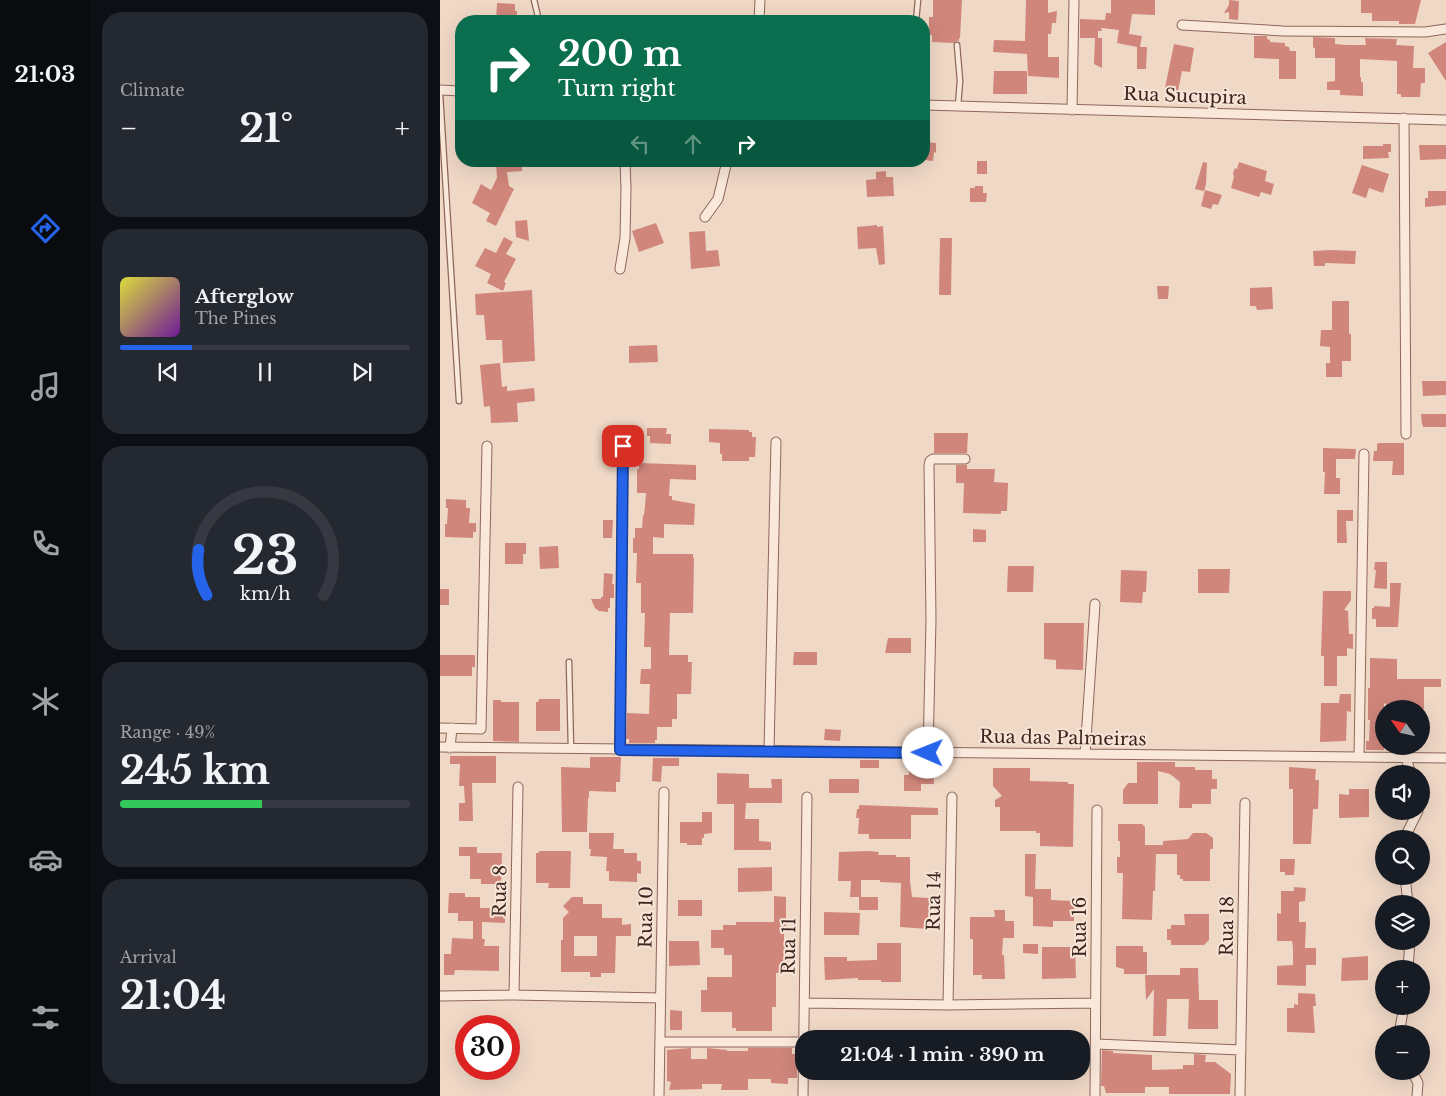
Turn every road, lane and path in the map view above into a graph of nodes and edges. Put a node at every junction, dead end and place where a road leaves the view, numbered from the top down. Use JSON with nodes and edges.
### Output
{"nodes":[{"id":1,"x":534,"y":0,"type":"edge"},
{"id":2,"x":760,"y":0,"type":"edge"},
{"id":3,"x":918,"y":0,"type":"edge"},
{"id":4,"x":1074,"y":0,"type":"edge"},
{"id":5,"x":538,"y":15,"type":"edge"},
{"id":6,"x":759,"y":15,"type":"edge"},
{"id":7,"x":917,"y":15,"type":"edge"},
{"id":8,"x":1182,"y":25,"type":"dead end"},
{"id":9,"x":1446,"y":29,"type":"edge"},
{"id":10,"x":957,"y":45,"type":"dead end"},
{"id":11,"x":440,"y":90,"type":"edge"},
{"id":12,"x":455,"y":91,"type":"edge"},
{"id":13,"x":440,"y":94,"type":"edge"},
{"id":14,"x":930,"y":105,"type":"edge"},
{"id":15,"x":958,"y":106,"type":"junction"},
{"id":16,"x":1072,"y":110,"type":"junction"},
{"id":17,"x":1404,"y":118,"type":"junction"},
{"id":18,"x":1446,"y":120,"type":"edge"},
{"id":19,"x":625,"y":167,"type":"edge"},
{"id":20,"x":726,"y":167,"type":"edge"},
{"id":21,"x":705,"y":217,"type":"dead end"},
{"id":22,"x":620,"y":269,"type":"dead end"},
{"id":23,"x":459,"y":402,"type":"dead end"},
{"id":24,"x":1406,"y":434,"type":"dead end"},
{"id":25,"x":776,"y":442,"type":"dead end"},
{"id":26,"x":487,"y":446,"type":"dead end"},
{"id":27,"x":623,"y":446,"type":"dead end"},
{"id":28,"x":1364,"y":454,"type":"dead end"},
{"id":29,"x":966,"y":459,"type":"dead end"},
{"id":30,"x":1095,"y":604,"type":"dead end"},
{"id":31,"x":569,"y":662,"type":"dead end"},
{"id":32,"x":440,"y":728,"type":"edge"},
{"id":33,"x":452,"y":728,"type":"junction"},
{"id":34,"x":440,"y":748,"type":"edge"},
{"id":35,"x":450,"y":748,"type":"junction"},
{"id":36,"x":571,"y":749,"type":"junction"},
{"id":37,"x":620,"y":750,"type":"junction"},
{"id":38,"x":769,"y":751,"type":"junction"},
{"id":39,"x":928,"y":753,"type":"junction"},
{"id":40,"x":1084,"y":754,"type":"junction"},
{"id":41,"x":1360,"y":757,"type":"junction"},
{"id":42,"x":1406,"y":758,"type":"junction"},
{"id":43,"x":1446,"y":758,"type":"edge"},
{"id":44,"x":1408,"y":765,"type":"edge"},
{"id":45,"x":518,"y":787,"type":"dead end"},
{"id":46,"x":664,"y":792,"type":"dead end"},
{"id":47,"x":807,"y":797,"type":"dead end"},
{"id":48,"x":952,"y":798,"type":"dead end"},
{"id":49,"x":1245,"y":803,"type":"dead end"},
{"id":50,"x":1097,"y":810,"type":"dead end"},
{"id":51,"x":514,"y":995,"type":"junction"},
{"id":52,"x":440,"y":996,"type":"edge"},
{"id":53,"x":661,"y":998,"type":"junction"},
{"id":54,"x":804,"y":1003,"type":"junction"},
{"id":55,"x":1095,"y":1003,"type":"junction"},
{"id":56,"x":948,"y":1004,"type":"junction"},
{"id":57,"x":804,"y":1030,"type":"edge"},
{"id":58,"x":660,"y":1042,"type":"junction"},
{"id":59,"x":795,"y":1042,"type":"edge"},
{"id":60,"x":1096,"y":1044,"type":"junction"},
{"id":61,"x":1241,"y":1050,"type":"junction"},
{"id":62,"x":803,"y":1080,"type":"edge"},
{"id":63,"x":1416,"y":1080,"type":"edge"},
{"id":64,"x":659,"y":1096,"type":"edge"},
{"id":65,"x":803,"y":1096,"type":"edge"},
{"id":66,"x":1095,"y":1096,"type":"edge"},
{"id":67,"x":1240,"y":1096,"type":"edge"},
{"id":68,"x":1417,"y":1096,"type":"edge"}],
"edges":[{"from":1,"to":5,"type":"lane"},
{"from":2,"to":6,"type":"street"},
{"from":3,"to":7,"type":"lane"},
{"from":4,"to":16,"type":"street"},
{"from":8,"to":9,"type":"street"},
{"from":10,"to":15,"type":"lane"},
{"from":11,"to":12,"type":"street"},
{"from":13,"to":23,"type":"lane"},
{"from":14,"to":15,"type":"street","name":"Rua Sucupira"},
{"from":15,"to":16,"type":"street","name":"Rua Sucupira"},
{"from":16,"to":17,"type":"street","name":"Rua Sucupira"},
{"from":17,"to":18,"type":"street","name":"Rua Sucupira"},
{"from":17,"to":24,"type":"street"},
{"from":19,"to":22,"type":"street"},
{"from":20,"to":21,"type":"street"},
{"from":25,"to":38,"type":"street"},
{"from":26,"to":33,"type":"street"},
{"from":27,"to":37,"type":"street"},
{"from":28,"to":41,"type":"street"},
{"from":29,"to":39,"type":"street"},
{"from":30,"to":40,"type":"street"},
{"from":31,"to":36,"type":"lane"},
{"from":32,"to":33,"type":"street"},
{"from":33,"to":35,"type":"street"},
{"from":34,"to":35,"type":"street","name":"Rua das Palmeiras"},
{"from":35,"to":36,"type":"street","name":"Rua das Palmeiras"},
{"from":36,"to":37,"type":"street","name":"Rua das Palmeiras"},
{"from":37,"to":38,"type":"street","name":"Rua das Palmeiras"},
{"from":38,"to":39,"type":"street","name":"Rua das Palmeiras"},
{"from":39,"to":40,"type":"street","name":"Rua das Palmeiras"},
{"from":40,"to":41,"type":"street","name":"Rua das Palmeiras"},
{"from":41,"to":42,"type":"street","name":"Rua das Palmeiras"},
{"from":42,"to":43,"type":"street","name":"Rua das Palmeiras"},
{"from":42,"to":44,"type":"street"},
{"from":45,"to":51,"type":"street","name":"Rua 8"},
{"from":46,"to":53,"type":"street","name":"Rua 10"},
{"from":47,"to":54,"type":"street","name":"Rua 11"},
{"from":48,"to":56,"type":"street","name":"Rua 14"},
{"from":49,"to":61,"type":"street","name":"Rua 18"},
{"from":50,"to":55,"type":"street","name":"Rua 16"},
{"from":51,"to":52,"type":"street"},
{"from":51,"to":53,"type":"street"},
{"from":53,"to":58,"type":"street","name":"Rua 10"},
{"from":54,"to":56,"type":"street"},
{"from":54,"to":57,"type":"street","name":"Rua 11"},
{"from":55,"to":56,"type":"street"},
{"from":55,"to":60,"type":"street","name":"Rua 16"},
{"from":58,"to":59,"type":"street"},
{"from":58,"to":64,"type":"street","name":"Rua 10"},
{"from":60,"to":61,"type":"street"},
{"from":60,"to":66,"type":"street","name":"Rua 16"},
{"from":61,"to":67,"type":"street","name":"Rua 18"},
{"from":62,"to":65,"type":"street","name":"Rua 11"},
{"from":63,"to":68,"type":"street"}]}
